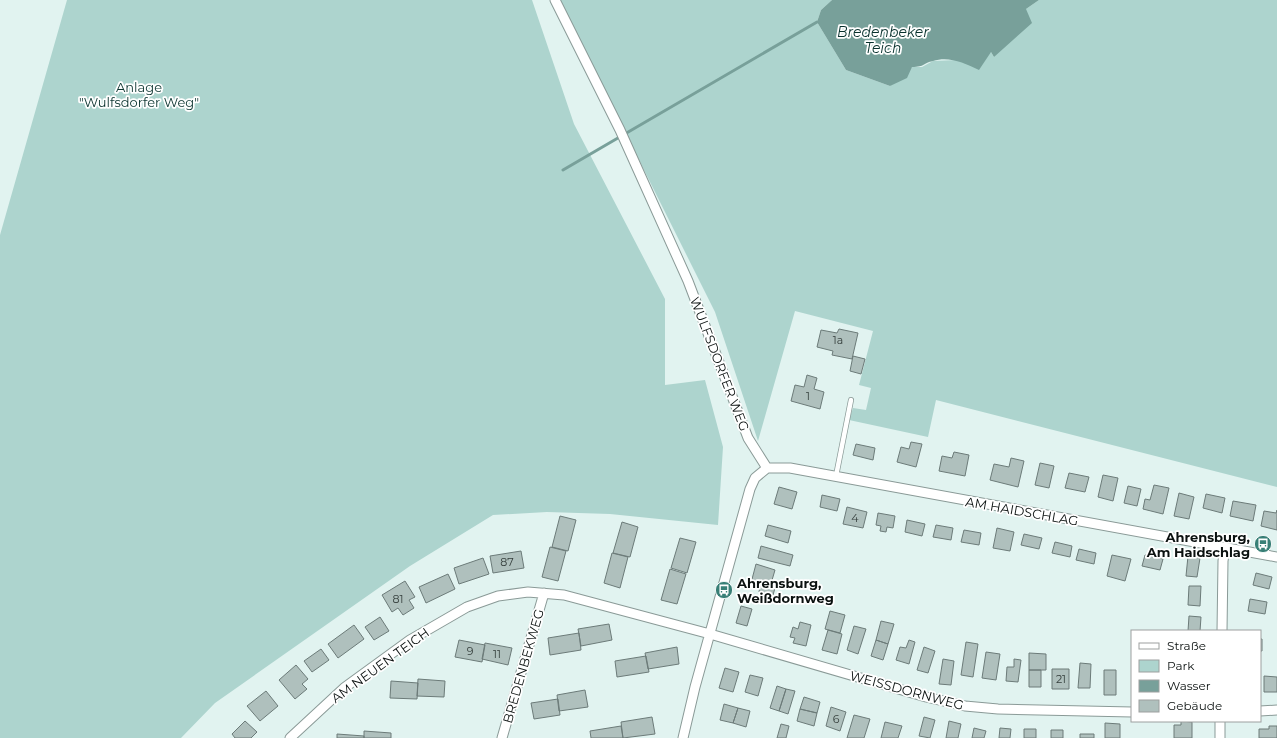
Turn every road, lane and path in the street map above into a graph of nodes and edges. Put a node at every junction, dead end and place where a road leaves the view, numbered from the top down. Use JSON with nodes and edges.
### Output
{"nodes":[{"id":1,"x":555,"y":0,"type":"edge"},
{"id":2,"x":851,"y":400,"type":"dead end"},
{"id":3,"x":767,"y":468,"type":"junction"},
{"id":4,"x":836,"y":477,"type":"junction"},
{"id":5,"x":1225,"y":547,"type":"junction"},
{"id":6,"x":1277,"y":557,"type":"edge"},
{"id":7,"x":544,"y":593,"type":"junction"},
{"id":8,"x":1222,"y":630,"type":"edge"},
{"id":9,"x":710,"y":634,"type":"junction"},
{"id":10,"x":1277,"y":710,"type":"edge"},
{"id":11,"x":1261,"y":711,"type":"edge"},
{"id":12,"x":1131,"y":712,"type":"edge"},
{"id":13,"x":1220,"y":722,"type":"edge"},
{"id":14,"x":290,"y":738,"type":"edge"},
{"id":15,"x":502,"y":738,"type":"edge"},
{"id":16,"x":683,"y":738,"type":"edge"},
{"id":17,"x":1220,"y":738,"type":"edge"}],
"edges":[{"from":1,"to":3,"type":"street","name":"WULFSDORFER WEG"},
{"from":2,"to":4,"type":"lane"},
{"from":3,"to":4,"type":"street","name":"AM HAIDSCHLAG"},
{"from":3,"to":9,"type":"street"},
{"from":4,"to":5,"type":"street","name":"AM HAIDSCHLAG"},
{"from":5,"to":6,"type":"street","name":"AM HAIDSCHLAG"},
{"from":5,"to":8,"type":"street"},
{"from":7,"to":9,"type":"street","name":"AM NEUEN TEICH"},
{"from":7,"to":14,"type":"street","name":"AM NEUEN TEICH"},
{"from":7,"to":15,"type":"street","name":"BREDENBEKWEG"},
{"from":9,"to":12,"type":"street","name":"WEISSDORNWEG"},
{"from":9,"to":16,"type":"street"},
{"from":10,"to":11,"type":"street"},
{"from":13,"to":17,"type":"street"}]}
